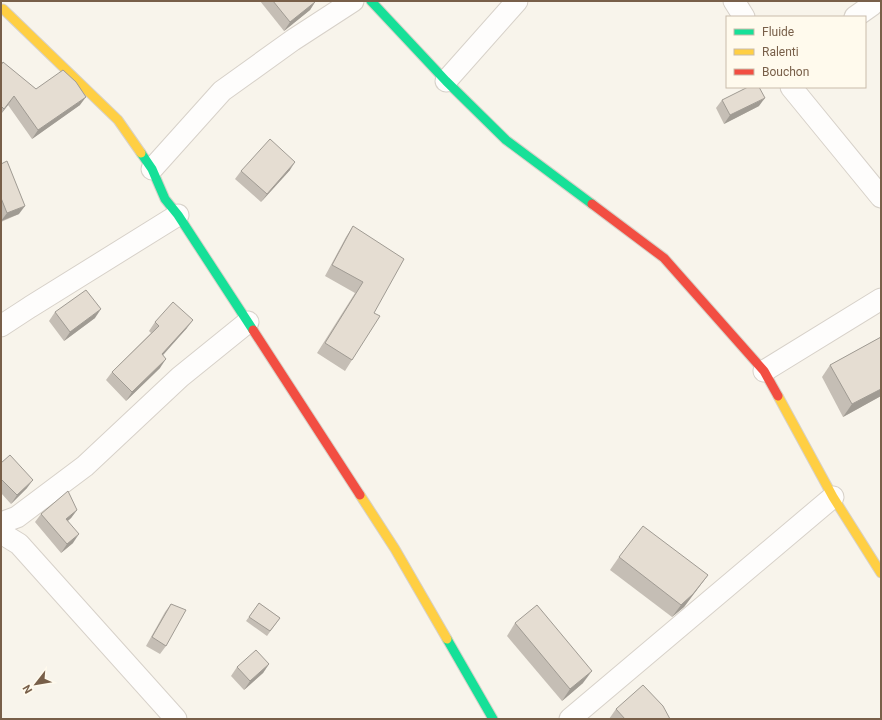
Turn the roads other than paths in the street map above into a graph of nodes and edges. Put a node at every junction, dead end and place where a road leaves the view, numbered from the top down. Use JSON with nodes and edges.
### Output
{"nodes":[{"id":1,"x":353,"y":1,"type":"edge"},
{"id":2,"x":371,"y":1,"type":"edge"},
{"id":3,"x":517,"y":1,"type":"edge"},
{"id":4,"x":734,"y":1,"type":"edge"},
{"id":5,"x":870,"y":1,"type":"edge"},
{"id":6,"x":5,"y":7,"type":"edge"},
{"id":7,"x":743,"y":16,"type":"edge"},
{"id":8,"x":856,"y":16,"type":"edge"},
{"id":9,"x":446,"y":81,"type":"junction"},
{"id":10,"x":792,"y":88,"type":"edge"},
{"id":11,"x":152,"y":169,"type":"junction"},
{"id":12,"x":881,"y":197,"type":"edge"},
{"id":13,"x":178,"y":215,"type":"junction"},
{"id":14,"x":881,"y":299,"type":"edge"},
{"id":15,"x":248,"y":322,"type":"junction"},
{"id":16,"x":1,"y":326,"type":"edge"},
{"id":17,"x":764,"y":372,"type":"junction"},
{"id":18,"x":833,"y":497,"type":"junction"},
{"id":19,"x":1,"y":523,"type":"edge"},
{"id":20,"x":1,"y":533,"type":"edge"},
{"id":21,"x":881,"y":573,"type":"edge"},
{"id":22,"x":176,"y":719,"type":"edge"},
{"id":23,"x":493,"y":719,"type":"edge"},
{"id":24,"x":570,"y":719,"type":"edge"}],
"edges":[{"from":1,"to":11,"type":"street"},
{"from":2,"to":9,"type":"street"},
{"from":3,"to":9,"type":"street"},
{"from":4,"to":7,"type":"street"},
{"from":5,"to":8,"type":"street"},
{"from":6,"to":11,"type":"street"},
{"from":9,"to":17,"type":"street"},
{"from":10,"to":12,"type":"street"},
{"from":11,"to":13,"type":"street"},
{"from":13,"to":15,"type":"street"},
{"from":13,"to":16,"type":"street"},
{"from":14,"to":17,"type":"street"},
{"from":15,"to":19,"type":"street"},
{"from":15,"to":23,"type":"street"},
{"from":17,"to":18,"type":"street"},
{"from":18,"to":21,"type":"street"},
{"from":18,"to":24,"type":"street"},
{"from":20,"to":22,"type":"street"}]}
